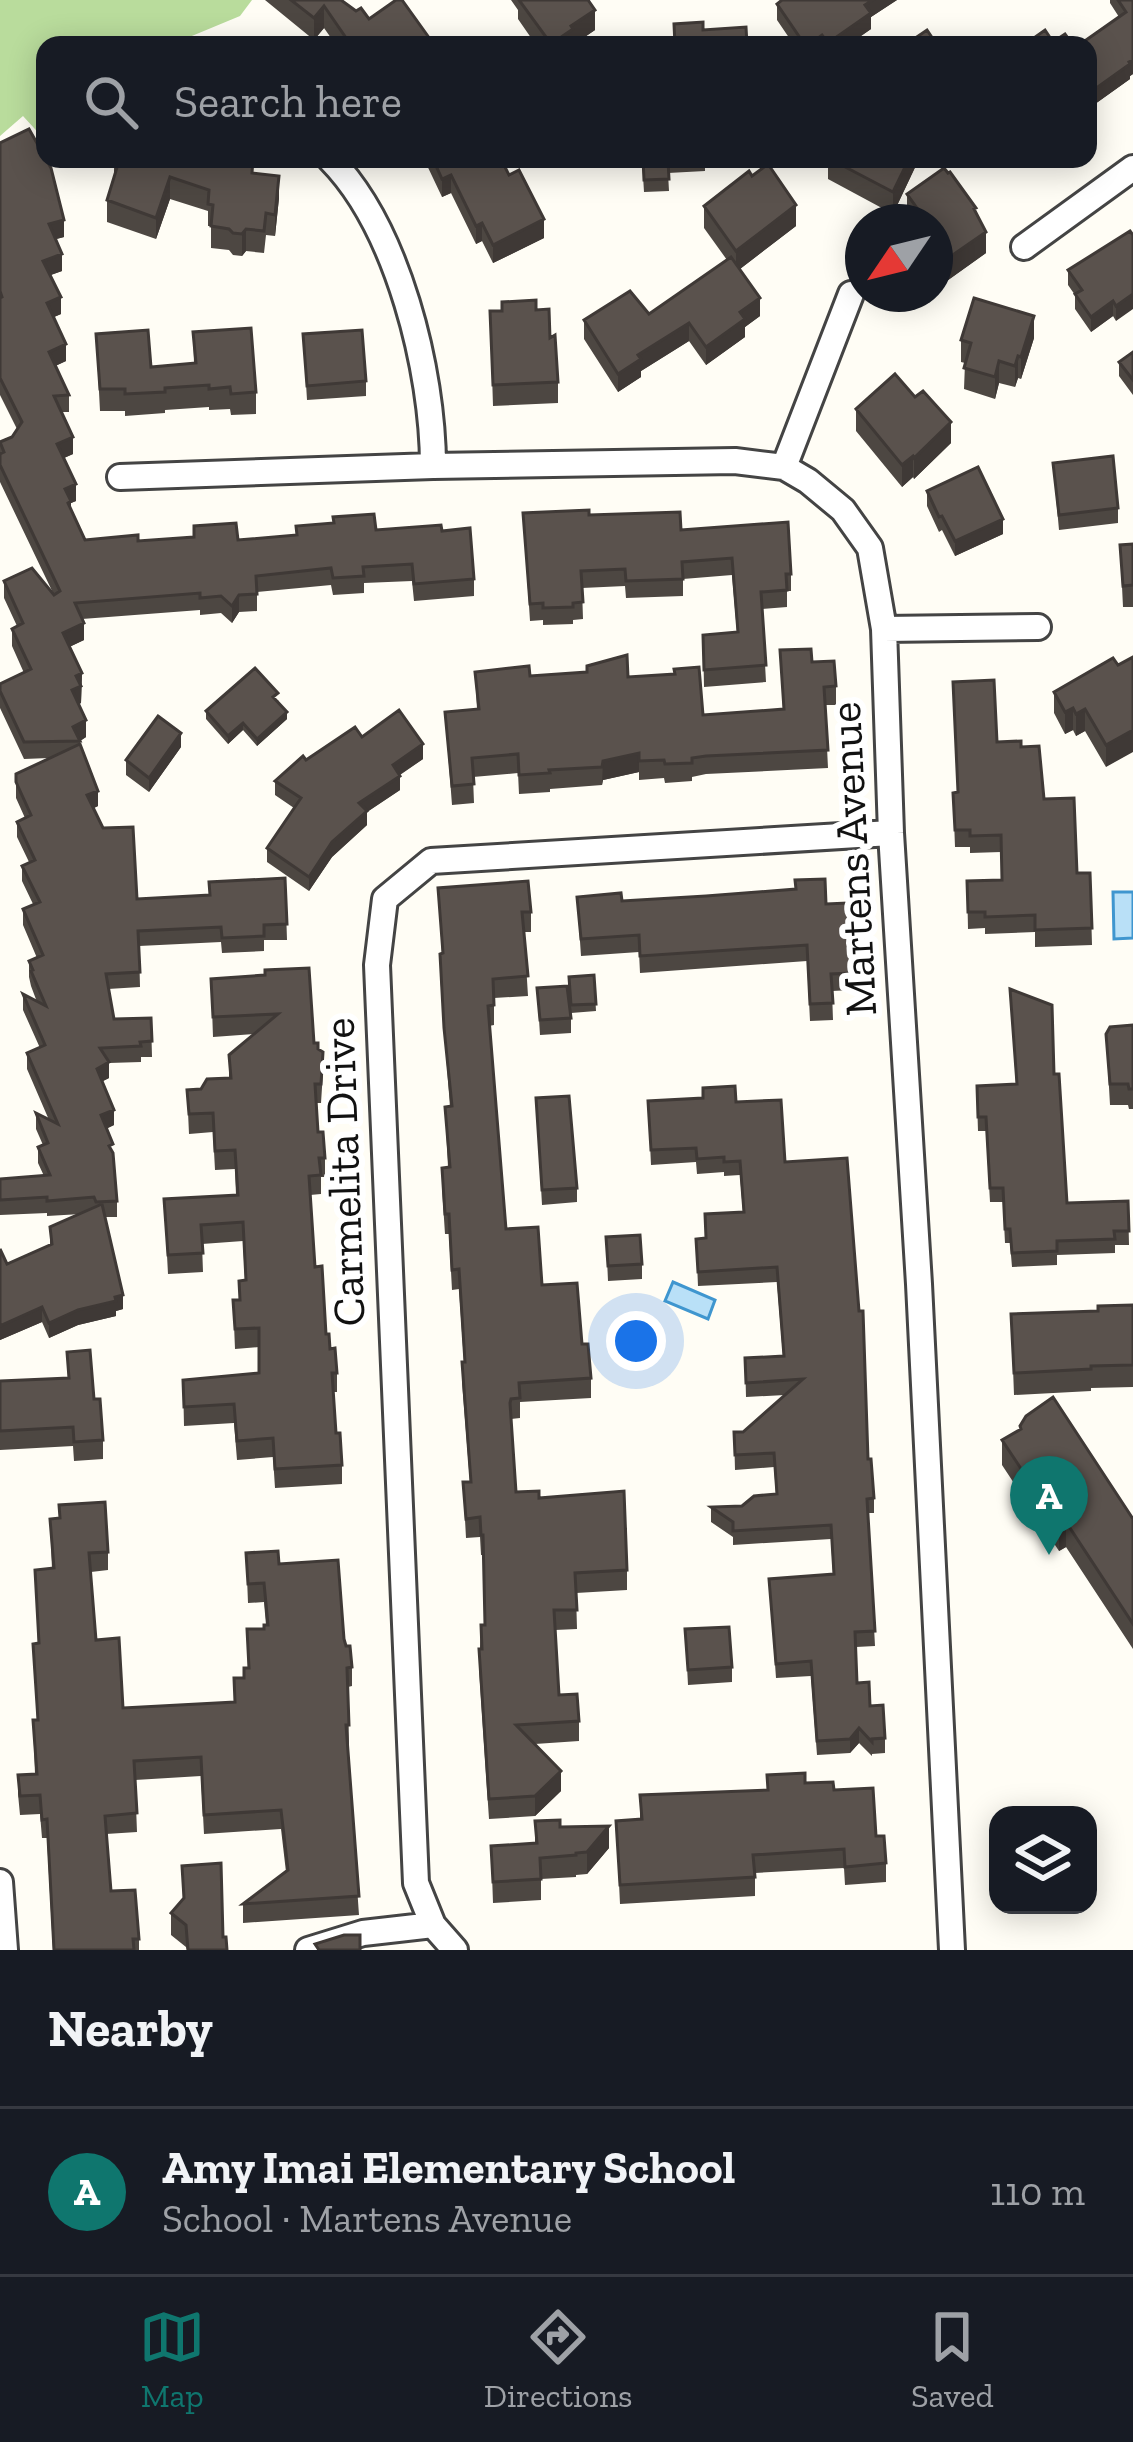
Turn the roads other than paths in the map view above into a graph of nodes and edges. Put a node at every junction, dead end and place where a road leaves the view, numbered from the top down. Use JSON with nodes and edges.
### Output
{"nodes":[{"id":1,"x":1133,"y":167,"type":"edge"},
{"id":2,"x":339,"y":168,"type":"edge"},
{"id":3,"x":1024,"y":247,"type":"dead end"},
{"id":4,"x":845,"y":309,"type":"edge"},
{"id":5,"x":433,"y":466,"type":"junction"},
{"id":6,"x":784,"y":467,"type":"junction"},
{"id":7,"x":120,"y":477,"type":"dead end"},
{"id":8,"x":1038,"y":627,"type":"dead end"},
{"id":9,"x":884,"y":629,"type":"junction"},
{"id":10,"x":890,"y":832,"type":"junction"},
{"id":11,"x":0,"y":1882,"type":"edge"},
{"id":12,"x":433,"y":1925,"type":"junction"},
{"id":13,"x":5,"y":1950,"type":"edge"},
{"id":14,"x":308,"y":1950,"type":"edge"},
{"id":15,"x":455,"y":1950,"type":"edge"},
{"id":16,"x":952,"y":1950,"type":"edge"}],
"edges":[{"from":1,"to":3,"type":"street"},
{"from":2,"to":5,"type":"street"},
{"from":4,"to":6,"type":"street"},
{"from":5,"to":6,"type":"street","name":"Martens Avenue"},
{"from":5,"to":7,"type":"street","name":"Martens Avenue"},
{"from":6,"to":9,"type":"street","name":"Martens Avenue"},
{"from":8,"to":9,"type":"street"},
{"from":9,"to":10,"type":"street","name":"Martens Avenue"},
{"from":10,"to":12,"type":"street","name":"Carmelita Drive"},
{"from":10,"to":16,"type":"street","name":"Martens Avenue"},
{"from":11,"to":13,"type":"street"},
{"from":12,"to":14,"type":"street"},
{"from":12,"to":15,"type":"street","name":"Carmelita Drive"}]}
